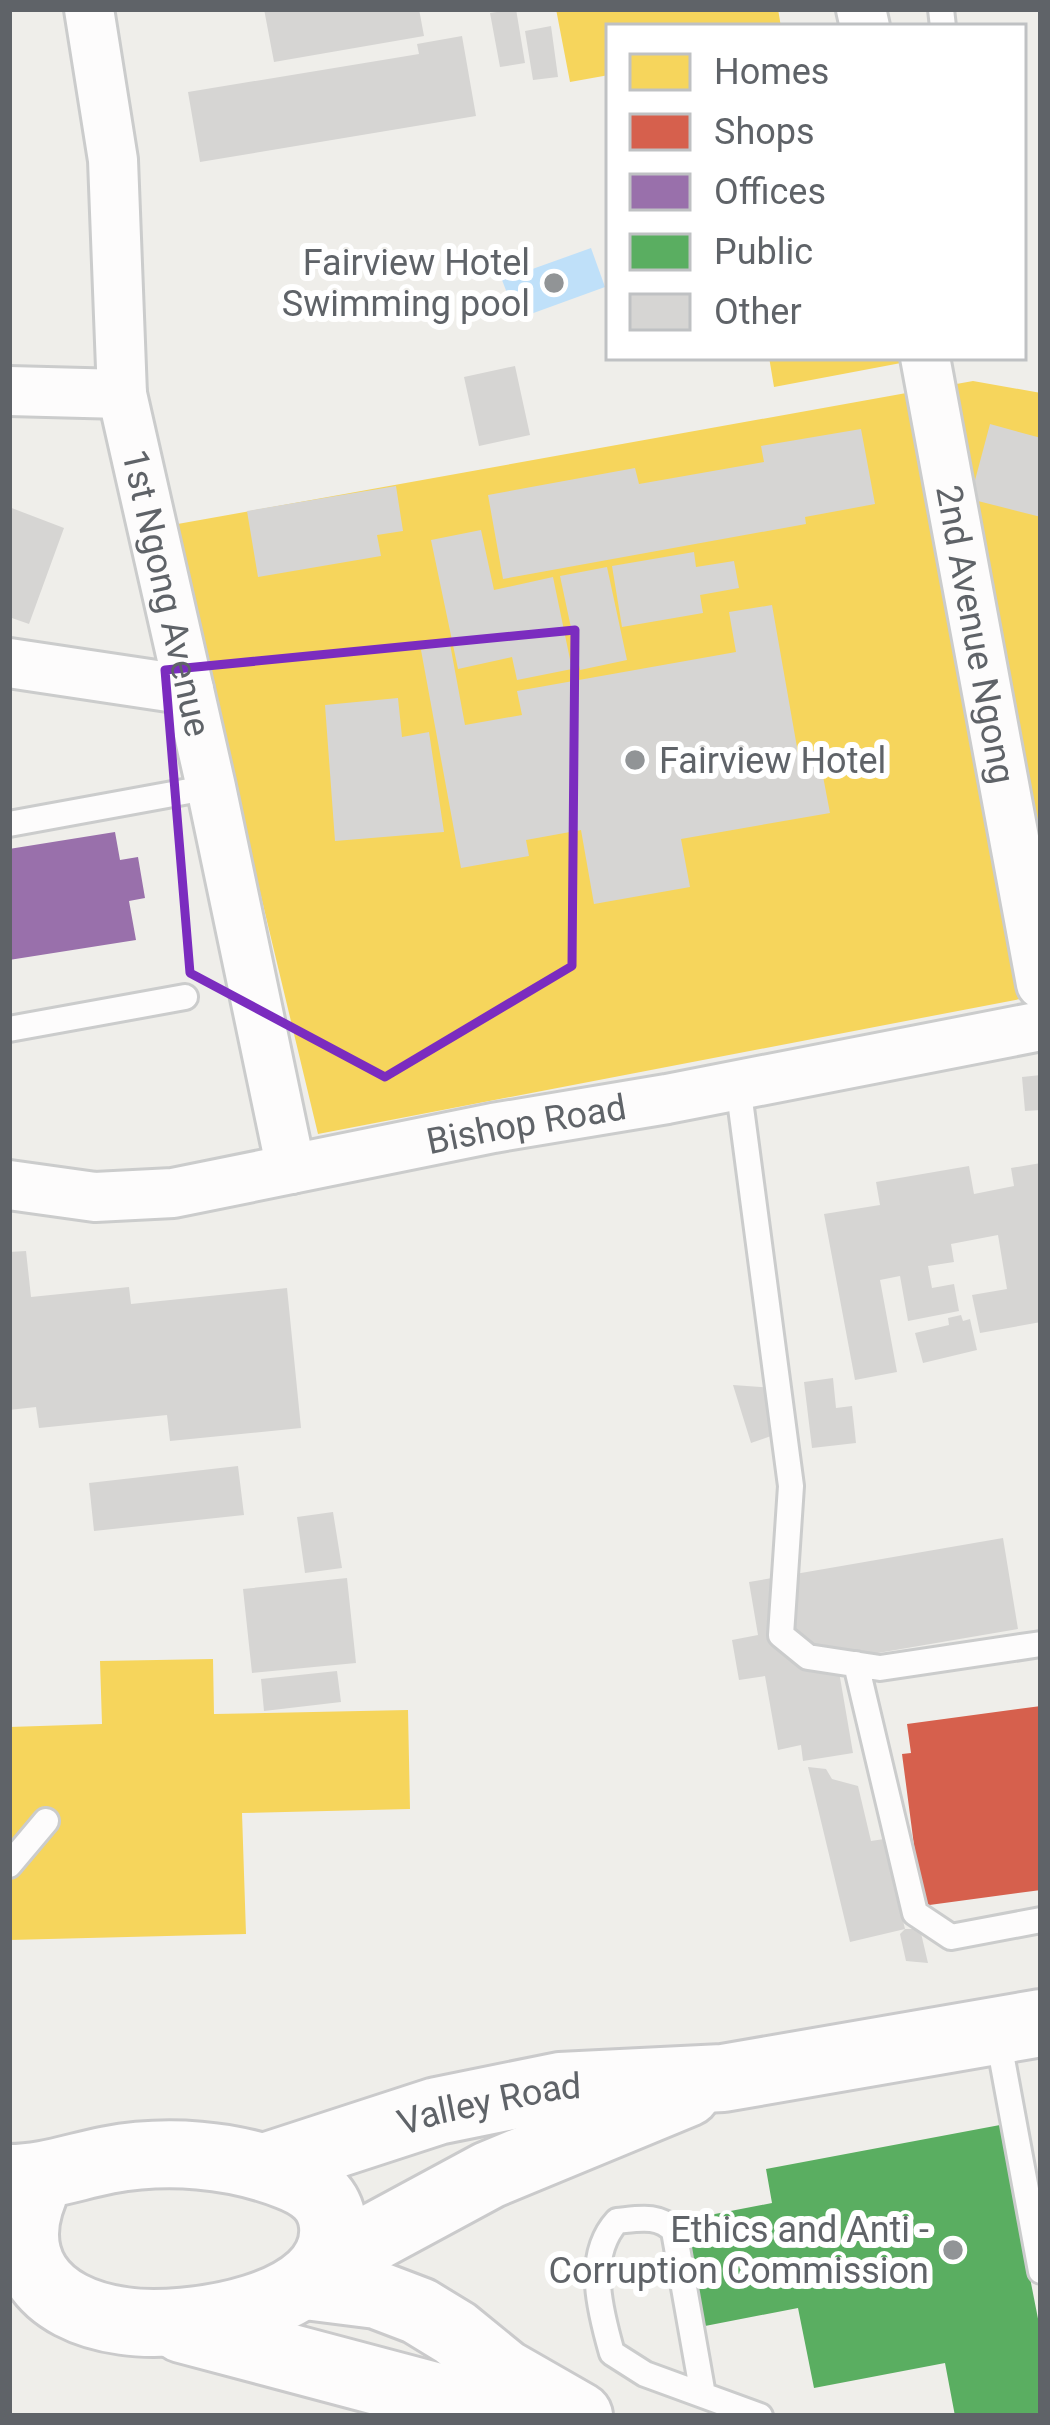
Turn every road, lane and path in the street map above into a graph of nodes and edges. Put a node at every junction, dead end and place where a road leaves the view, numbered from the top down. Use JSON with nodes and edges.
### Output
{"nodes":[{"id":1,"x":89,"y":9,"type":"edge"},
{"id":2,"x":926,"y":360,"type":"edge"},
{"id":3,"x":9,"y":391,"type":"edge"},
{"id":4,"x":122,"y":394,"type":"junction"},
{"id":5,"x":9,"y":663,"type":"edge"},
{"id":6,"x":189,"y":690,"type":"junction"},
{"id":7,"x":211,"y":787,"type":"junction"},
{"id":8,"x":9,"y":824,"type":"edge"},
{"id":9,"x":1041,"y":984,"type":"edge"},
{"id":10,"x":184,"y":997,"type":"dead end"},
{"id":11,"x":1041,"y":1026,"type":"edge"},
{"id":12,"x":9,"y":1029,"type":"edge"},
{"id":13,"x":738,"y":1085,"type":"junction"},
{"id":14,"x":291,"y":1169,"type":"junction"},
{"id":15,"x":9,"y":1185,"type":"edge"},
{"id":16,"x":1041,"y":1644,"type":"edge"},
{"id":17,"x":856,"y":1664,"type":"junction"},
{"id":18,"x":46,"y":1821,"type":"dead end"},
{"id":19,"x":9,"y":1865,"type":"edge"},
{"id":20,"x":1041,"y":1920,"type":"edge"},
{"id":21,"x":1019,"y":2027,"type":"edge"},
{"id":22,"x":723,"y":2078,"type":"junction"},
{"id":23,"x":266,"y":2167,"type":"junction"},
{"id":24,"x":25,"y":2178,"type":"edge"},
{"id":25,"x":1041,"y":2271,"type":"edge"},
{"id":26,"x":316,"y":2275,"type":"junction"},
{"id":27,"x":9,"y":2309,"type":"edge"},
{"id":28,"x":82,"y":2310,"type":"junction"},
{"id":29,"x":159,"y":2323,"type":"junction"},
{"id":30,"x":703,"y":2395,"type":"junction"},
{"id":31,"x":509,"y":2416,"type":"edge"},
{"id":32,"x":579,"y":2416,"type":"edge"},
{"id":33,"x":760,"y":2416,"type":"edge"}],
"edges":[{"from":1,"to":4,"type":"street","name":"1st Ngong Avenue"},
{"from":2,"to":9,"type":"street","name":"2nd Avenue Ngong"},
{"from":3,"to":4,"type":"street"},
{"from":4,"to":6,"type":"street","name":"1st Ngong Avenue"},
{"from":5,"to":6,"type":"street"},
{"from":6,"to":7,"type":"street","name":"1st Ngong Avenue"},
{"from":7,"to":8,"type":"lane"},
{"from":7,"to":14,"type":"street","name":"1st Ngong Avenue"},
{"from":10,"to":12,"type":"lane"},
{"from":11,"to":13,"type":"street","name":"Bishop Road"},
{"from":13,"to":14,"type":"street","name":"Bishop Road"},
{"from":13,"to":17,"type":"lane"},
{"from":14,"to":15,"type":"street","name":"Bishop Road"},
{"from":16,"to":17,"type":"lane"},
{"from":17,"to":20,"type":"lane"},
{"from":18,"to":19,"type":"lane"},
{"from":21,"to":22,"type":"main road","name":"Valley Road"},
{"from":21,"to":25,"type":"lane"},
{"from":22,"to":23,"type":"main road","name":"Valley Road"},
{"from":22,"to":26,"type":"main road","name":"Valley Road"},
{"from":23,"to":24,"type":"main road"},
{"from":23,"to":26,"type":"main road"},
{"from":24,"to":28,"type":"main road"},
{"from":26,"to":29,"type":"main road","name":"Valley Road"},
{"from":26,"to":32,"type":"main road"},
{"from":27,"to":28,"type":"main road"},
{"from":28,"to":29,"type":"main road"},
{"from":29,"to":31,"type":"main road"},
{"from":30,"to":30,"type":"lane"},
{"from":30,"to":33,"type":"lane"}]}
